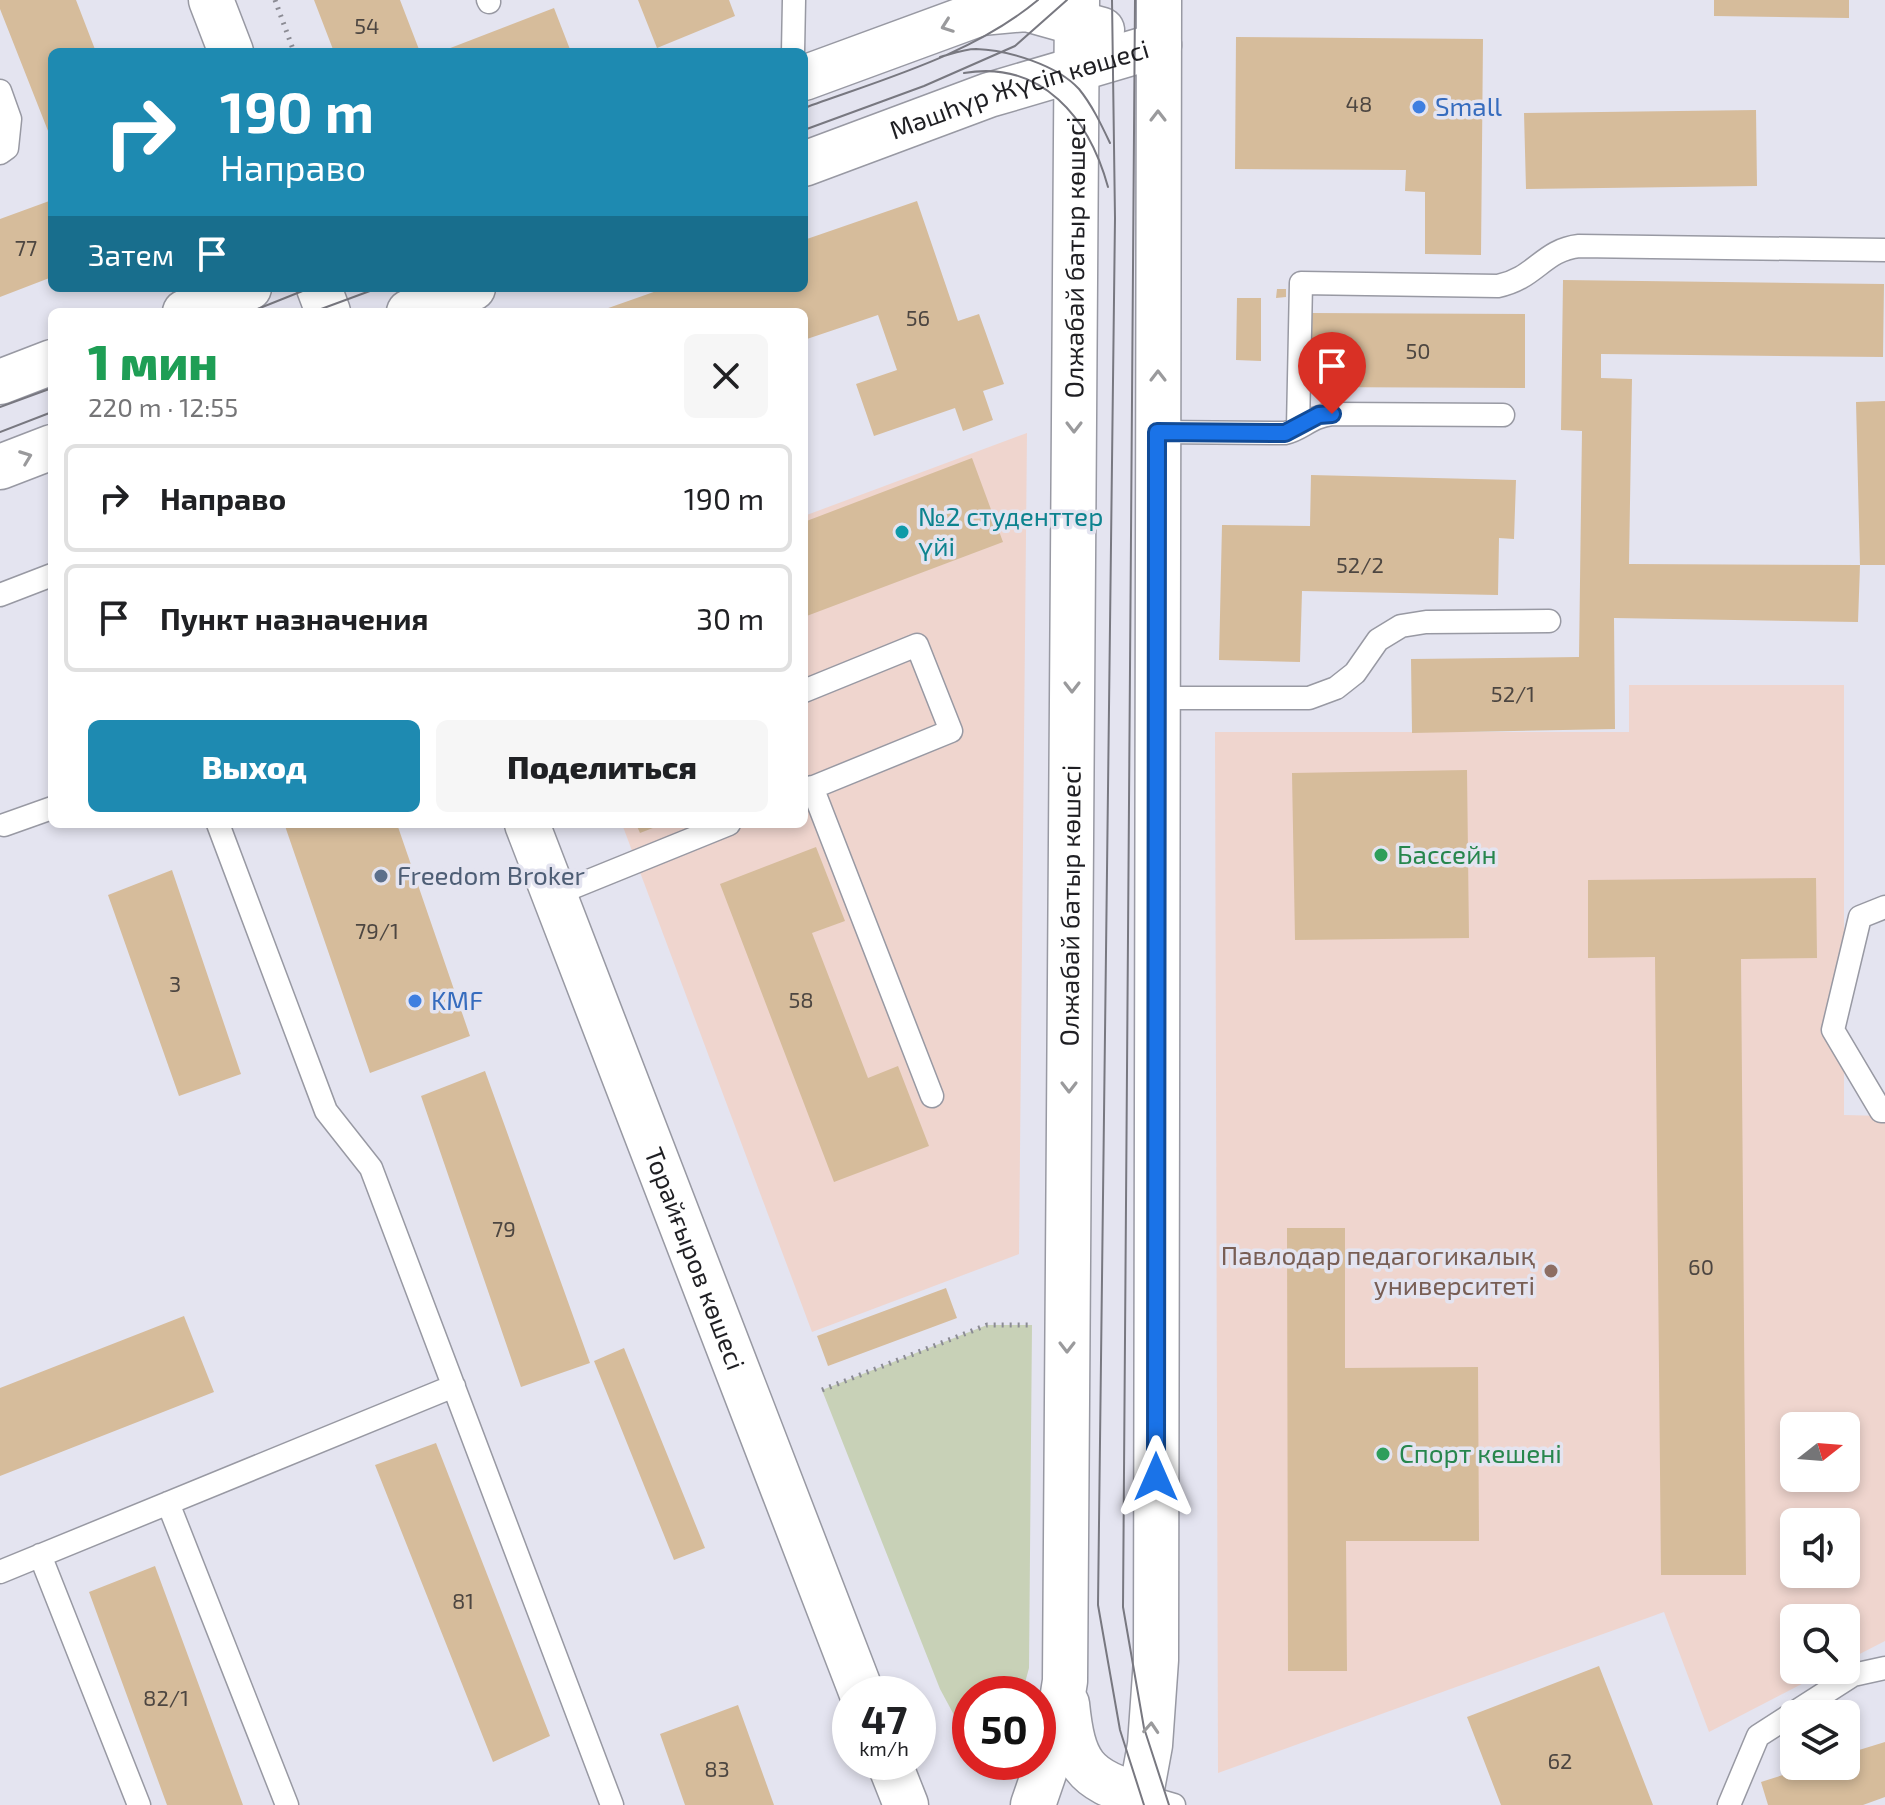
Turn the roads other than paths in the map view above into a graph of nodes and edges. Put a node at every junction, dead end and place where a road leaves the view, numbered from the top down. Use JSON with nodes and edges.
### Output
{"nodes":[{"id":1,"x":211,"y":0,"type":"edge"},
{"id":2,"x":794,"y":0,"type":"edge"},
{"id":3,"x":1159,"y":0,"type":"edge"},
{"id":4,"x":1077,"y":11,"type":"edge"},
{"id":5,"x":1159,"y":45,"type":"junction"},
{"id":6,"x":229,"y":48,"type":"edge"},
{"id":7,"x":793,"y":48,"type":"edge"},
{"id":8,"x":1076,"y":69,"type":"junction"},
{"id":9,"x":808,"y":77,"type":"edge"},
{"id":10,"x":0,"y":91,"type":"edge"},
{"id":11,"x":0,"y":153,"type":"edge"},
{"id":12,"x":808,"y":163,"type":"edge"},
{"id":13,"x":1885,"y":250,"type":"edge"},
{"id":14,"x":238,"y":292,"type":"edge"},
{"id":15,"x":462,"y":292,"type":"edge"},
{"id":16,"x":196,"y":308,"type":"edge"},
{"id":17,"x":420,"y":308,"type":"edge"},
{"id":18,"x":48,"y":364,"type":"edge"},
{"id":19,"x":0,"y":382,"type":"edge"},
{"id":20,"x":1503,"y":415,"type":"dead end"},
{"id":21,"x":1298,"y":427,"type":"junction"},
{"id":22,"x":1157,"y":432,"type":"junction"},
{"id":23,"x":48,"y":449,"type":"edge"},
{"id":24,"x":0,"y":467,"type":"edge"},
{"id":25,"x":48,"y":577,"type":"edge"},
{"id":26,"x":0,"y":595,"type":"edge"},
{"id":27,"x":1549,"y":621,"type":"dead end"},
{"id":28,"x":808,"y":689,"type":"edge"},
{"id":29,"x":1156,"y":698,"type":"junction"},
{"id":30,"x":808,"y":789,"type":"edge"},
{"id":31,"x":48,"y":809,"type":"edge"},
{"id":32,"x":1,"y":822,"type":"edge"},
{"id":33,"x":220,"y":828,"type":"edge"},
{"id":34,"x":529,"y":828,"type":"edge"},
{"id":35,"x":719,"y":828,"type":"edge"},
{"id":36,"x":554,"y":895,"type":"junction"},
{"id":37,"x":1885,"y":907,"type":"edge"},
{"id":38,"x":932,"y":1096,"type":"dead end"},
{"id":39,"x":1885,"y":1111,"type":"edge"},
{"id":40,"x":454,"y":1386,"type":"junction"},
{"id":41,"x":168,"y":1503,"type":"junction"},
{"id":42,"x":40,"y":1555,"type":"junction"},
{"id":43,"x":0,"y":1572,"type":"edge"},
{"id":44,"x":1885,"y":1668,"type":"edge"},
{"id":45,"x":855,"y":1676,"type":"edge"},
{"id":46,"x":1065,"y":1681,"type":"junction"},
{"id":47,"x":896,"y":1780,"type":"edge"},
{"id":48,"x":1147,"y":1803,"type":"edge"},
{"id":49,"x":139,"y":1805,"type":"edge"},
{"id":50,"x":287,"y":1805,"type":"edge"},
{"id":51,"x":612,"y":1805,"type":"edge"},
{"id":52,"x":906,"y":1805,"type":"edge"},
{"id":53,"x":1033,"y":1805,"type":"edge"},
{"id":54,"x":1729,"y":1805,"type":"edge"}],
"edges":[{"from":1,"to":6,"type":"main road"},
{"from":2,"to":7,"type":"lane"},
{"from":3,"to":5,"type":"main road"},
{"from":4,"to":5,"type":"main road","name":"Мәшһүр Жүсіп көшесі"},
{"from":4,"to":8,"type":"main road","name":"Олжабай батыр көшесі"},
{"from":4,"to":9,"type":"main road","name":"Мәшһүр Жүсіп көшесі","one_way":true},
{"from":5,"to":8,"type":"main road","name":"Мәшһүр Жүсіп көшесі"},
{"from":22,"to":5,"type":"main road","one_way":true},
{"from":8,"to":12,"type":"main road","name":"Мәшһүр Жүсіп көшесі"},
{"from":8,"to":46,"type":"main road","name":"Олжабай батыр көшесі","one_way":true},
{"from":10,"to":11,"type":"lane"},
{"from":13,"to":21,"type":"lane"},
{"from":14,"to":16,"type":"main road"},
{"from":15,"to":17,"type":"main road"},
{"from":18,"to":19,"type":"main road"},
{"from":20,"to":21,"type":"lane"},
{"from":21,"to":22,"type":"lane"},
{"from":22,"to":29,"type":"main road"},
{"from":24,"to":23,"type":"main road","one_way":true},
{"from":25,"to":26,"type":"lane"},
{"from":27,"to":29,"type":"lane"},
{"from":28,"to":30,"type":"lane"},
{"from":48,"to":29,"type":"main road","one_way":true},
{"from":30,"to":38,"type":"lane"},
{"from":31,"to":32,"type":"lane"},
{"from":33,"to":40,"type":"lane"},
{"from":34,"to":36,"type":"main road","name":"Торайғыров көшесі"},
{"from":35,"to":36,"type":"lane"},
{"from":36,"to":45,"type":"main road","name":"Торайғыров көшесі"},
{"from":37,"to":39,"type":"lane"},
{"from":40,"to":41,"type":"lane"},
{"from":40,"to":51,"type":"lane"},
{"from":41,"to":42,"type":"lane"},
{"from":41,"to":50,"type":"lane"},
{"from":42,"to":43,"type":"lane"},
{"from":42,"to":49,"type":"lane"},
{"from":44,"to":54,"type":"lane"},
{"from":46,"to":48,"type":"main road"},
{"from":46,"to":53,"type":"main road","name":"Олжабай батыр көшесі"},
{"from":47,"to":52,"type":"main road"}]}
